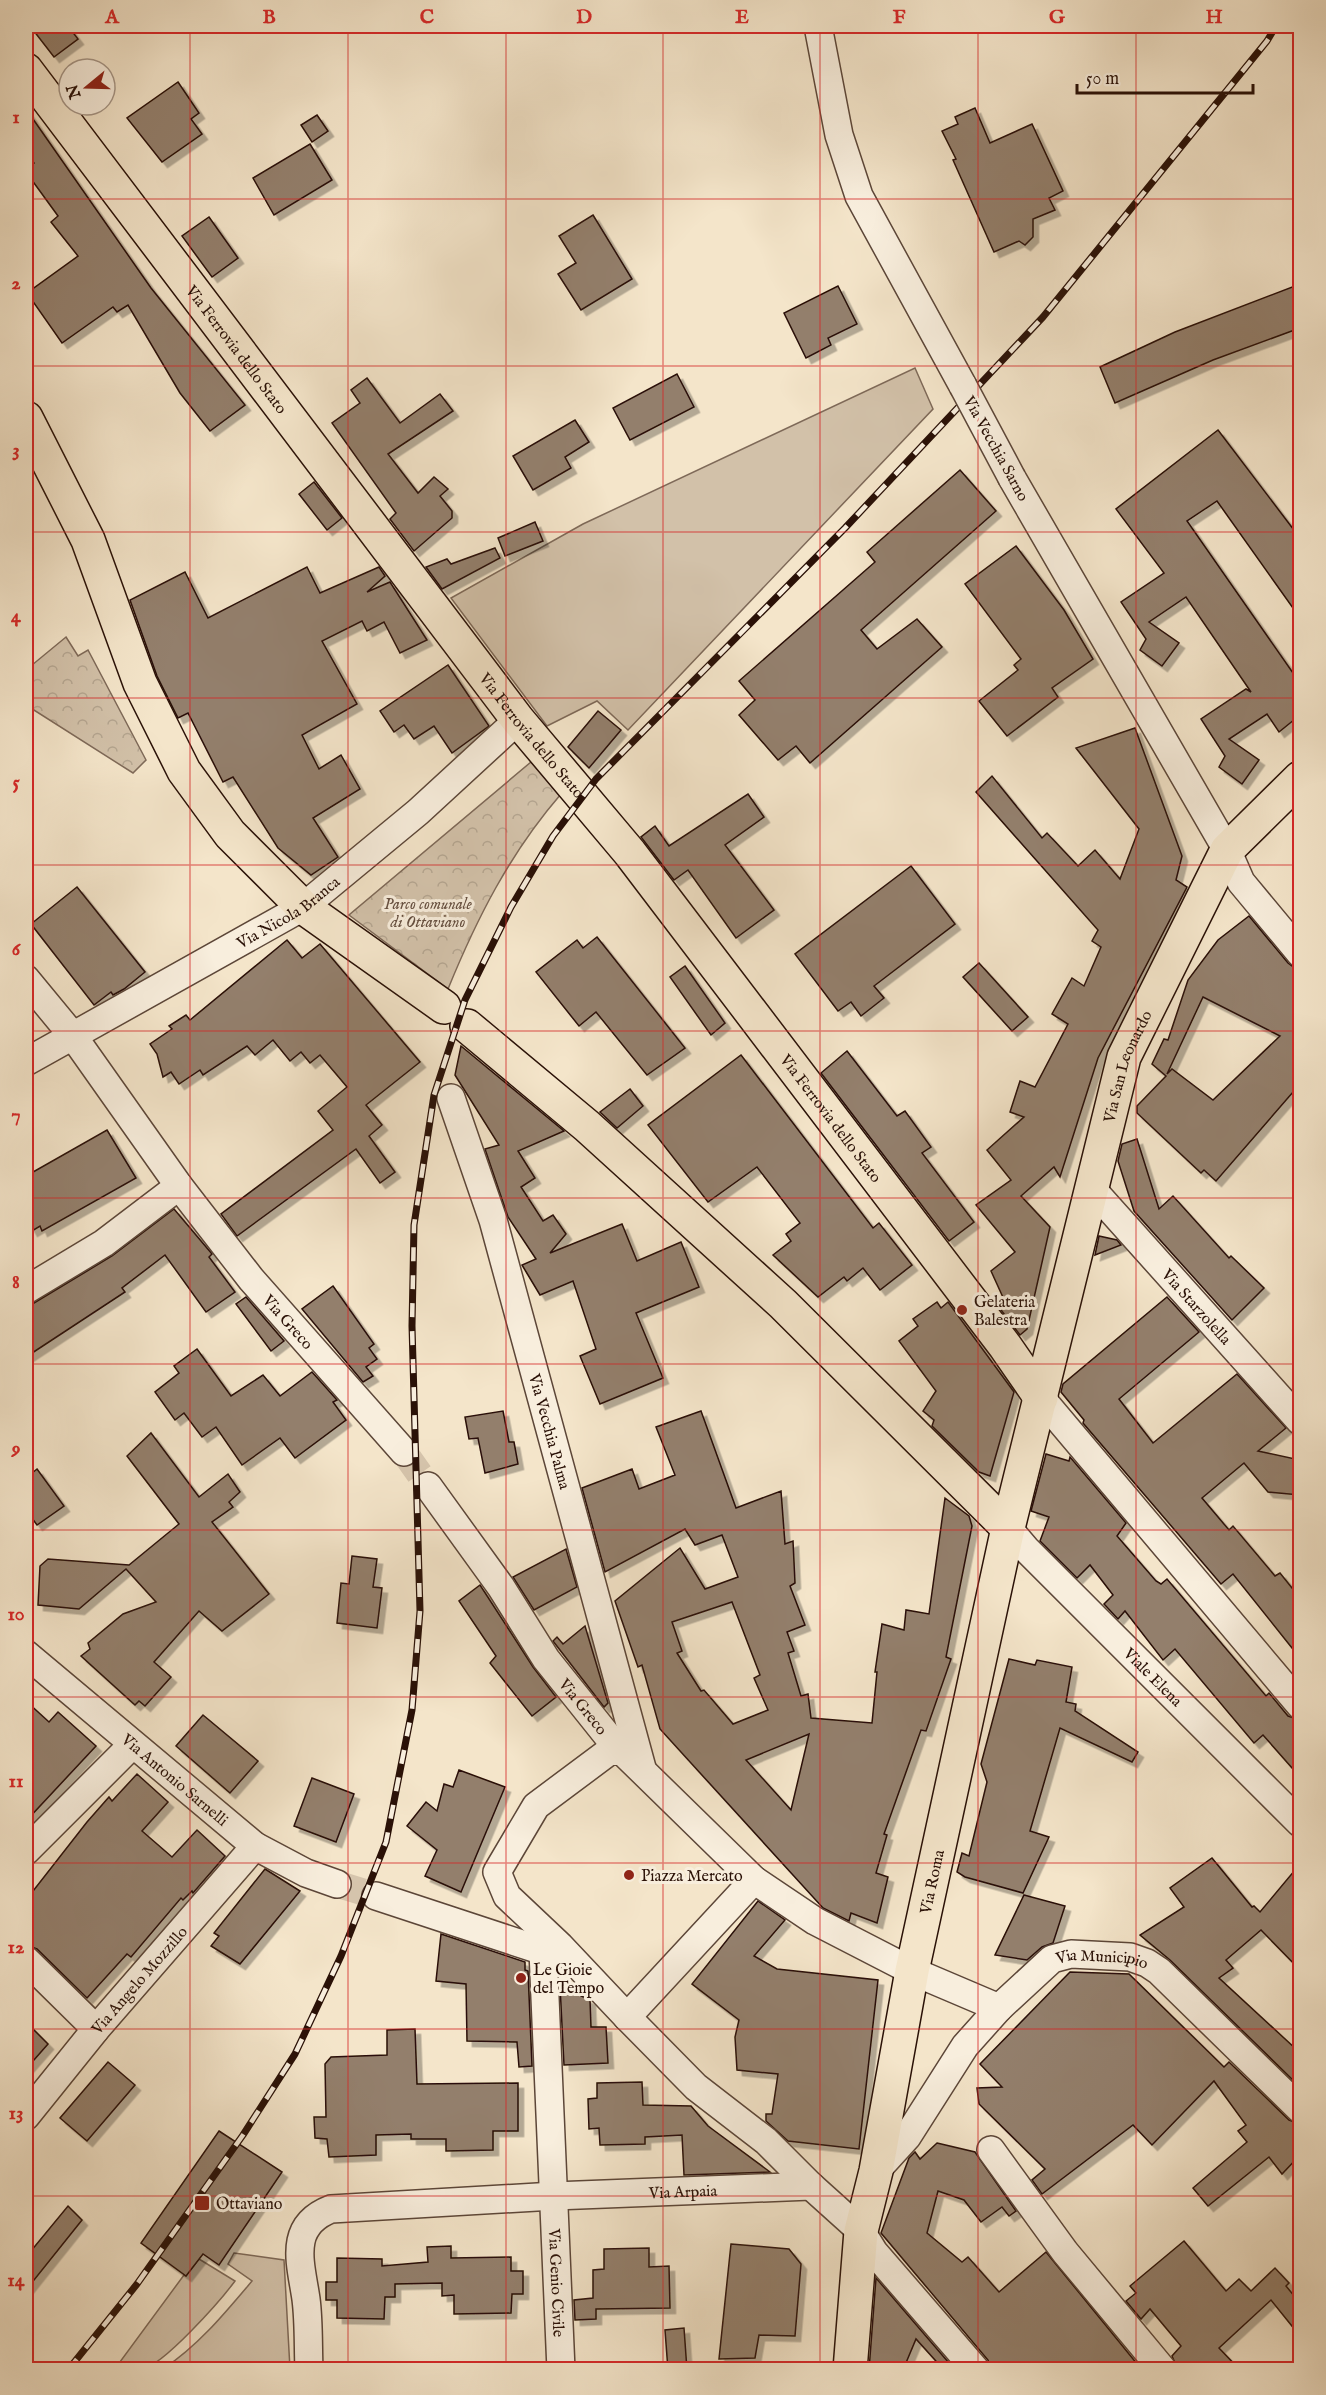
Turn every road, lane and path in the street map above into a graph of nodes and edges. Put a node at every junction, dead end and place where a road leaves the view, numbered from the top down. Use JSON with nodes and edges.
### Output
{"nodes":[{"id":1,"x":818,"y":26,"type":"edge"},
{"id":2,"x":26,"y":70,"type":"edge"},
{"id":3,"x":26,"y":418,"type":"edge"},
{"id":4,"x":518,"y":720,"type":"junction"},
{"id":5,"x":1300,"y":778,"type":"edge"},
{"id":6,"x":1227,"y":850,"type":"junction"},
{"id":7,"x":303,"y":907,"type":"junction"},
{"id":8,"x":1300,"y":953,"type":"edge"},
{"id":9,"x":26,"y":979,"type":"edge"},
{"id":10,"x":73,"y":1036,"type":"junction"},
{"id":11,"x":26,"y":1062,"type":"edge"},
{"id":12,"x":451,"y":1098,"type":"dead end"},
{"id":13,"x":179,"y":1186,"type":"junction"},
{"id":14,"x":1093,"y":1190,"type":"junction"},
{"id":15,"x":26,"y":1290,"type":"edge"},
{"id":16,"x":1041,"y":1398,"type":"junction"},
{"id":17,"x":1300,"y":1421,"type":"edge"},
{"id":18,"x":404,"y":1452,"type":"tunnel mouth"},
{"id":19,"x":428,"y":1486,"type":"tunnel mouth"},
{"id":20,"x":1008,"y":1528,"type":"junction"},
{"id":21,"x":26,"y":1654,"type":"edge"},
{"id":22,"x":1300,"y":1705,"type":"edge"},
{"id":23,"x":132,"y":1745,"type":"junction"},
{"id":24,"x":611,"y":1750,"type":"junction"},
{"id":25,"x":642,"y":1768,"type":"junction"},
{"id":26,"x":1300,"y":1823,"type":"edge"},
{"id":27,"x":255,"y":1846,"type":"junction"},
{"id":28,"x":26,"y":1851,"type":"edge"},
{"id":29,"x":754,"y":1880,"type":"junction"},
{"id":30,"x":337,"y":1884,"type":"tunnel mouth"},
{"id":31,"x":376,"y":1896,"type":"tunnel mouth"},
{"id":32,"x":551,"y":1949,"type":"junction"},
{"id":33,"x":26,"y":1960,"type":"edge"},
{"id":34,"x":912,"y":1971,"type":"junction"},
{"id":35,"x":999,"y":2008,"type":"junction"},
{"id":36,"x":627,"y":2017,"type":"junction"},
{"id":37,"x":96,"y":2029,"type":"junction"},
{"id":38,"x":1300,"y":2109,"type":"edge"},
{"id":39,"x":26,"y":2116,"type":"edge"},
{"id":40,"x":991,"y":2150,"type":"dead end"},
{"id":41,"x":876,"y":2171,"type":"junction"},
{"id":42,"x":811,"y":2186,"type":"junction"},
{"id":43,"x":554,"y":2196,"type":"junction"},
{"id":44,"x":861,"y":2231,"type":"junction"},
{"id":45,"x":309,"y":2370,"type":"edge"},
{"id":46,"x":561,"y":2370,"type":"edge"},
{"id":47,"x":850,"y":2370,"type":"edge"},
{"id":48,"x":976,"y":2370,"type":"edge"},
{"id":49,"x":1163,"y":2370,"type":"edge"}],
"edges":[{"from":1,"to":6,"type":"street","name":"Via Vecchia Sarno","bridge":true},
{"from":2,"to":4,"type":"main road","name":"Via Ferrovia dello Stato"},
{"from":3,"to":7,"type":"main road"},
{"from":4,"to":7,"type":"street","name":"Via Nicola Branca"},
{"from":4,"to":16,"type":"main road","name":"Via Ferrovia dello Stato"},
{"from":5,"to":6,"type":"main road","name":"Via San Leonardo"},
{"from":6,"to":8,"type":"street","name":"Via Vecchia Sarno"},
{"from":6,"to":14,"type":"main road","name":"Via San Leonardo"},
{"from":7,"to":10,"type":"street","name":"Via Nicola Branca"},
{"from":7,"to":20,"type":"main road"},
{"from":9,"to":10,"type":"street","name":"Via Greco"},
{"from":10,"to":11,"type":"street","name":"Via Nicola Branca"},
{"from":10,"to":13,"type":"street","name":"Via Greco"},
{"from":12,"to":25,"type":"street","name":"Via Vecchia Palma"},
{"from":13,"to":15,"type":"street"},
{"from":13,"to":18,"type":"street","name":"Via Greco"},
{"from":14,"to":16,"type":"main road","name":"Via San Leonardo"},
{"from":14,"to":17,"type":"street","name":"Via Starzolella"},
{"from":16,"to":20,"type":"main road","name":"Via Roma"},
{"from":16,"to":22,"type":"street"},
{"from":19,"to":24,"type":"street","name":"Via Greco"},
{"from":20,"to":26,"type":"street","name":"Viale Elena"},
{"from":20,"to":34,"type":"main road","name":"Via Roma"},
{"from":21,"to":23,"type":"street","name":"Via Antonio Sarnelli"},
{"from":23,"to":27,"type":"street","name":"Via Antonio Sarnelli"},
{"from":23,"to":28,"type":"street"},
{"from":24,"to":25,"type":"street"},
{"from":24,"to":32,"type":"street"},
{"from":25,"to":29,"type":"street"},
{"from":27,"to":30,"type":"street","name":"Via Antonio Sarnelli"},
{"from":27,"to":37,"type":"street","name":"Via Angelo Mozzillo"},
{"from":29,"to":34,"type":"street"},
{"from":29,"to":36,"type":"street"},
{"from":31,"to":32,"type":"street"},
{"from":32,"to":36,"type":"street"},
{"from":32,"to":43,"type":"street","name":"Via Genio Civile"},
{"from":33,"to":37,"type":"street"},
{"from":34,"to":35,"type":"street"},
{"from":34,"to":41,"type":"main road","name":"Via Roma"},
{"from":35,"to":38,"type":"street","name":"Via Municipio"},
{"from":35,"to":41,"type":"street","name":"Via Municipio"},
{"from":36,"to":42,"type":"street"},
{"from":37,"to":39,"type":"street","name":"Via Angelo Mozzillo"},
{"from":40,"to":49,"type":"street"},
{"from":41,"to":44,"type":"main road","name":"Via Roma"},
{"from":42,"to":43,"type":"street","name":"Via Arpaia"},
{"from":42,"to":44,"type":"street"},
{"from":43,"to":45,"type":"street","name":"Via Arpaia"},
{"from":43,"to":46,"type":"street","name":"Via Genio Civile"},
{"from":44,"to":47,"type":"main road","name":"Via Roma"},
{"from":44,"to":48,"type":"street"}]}
